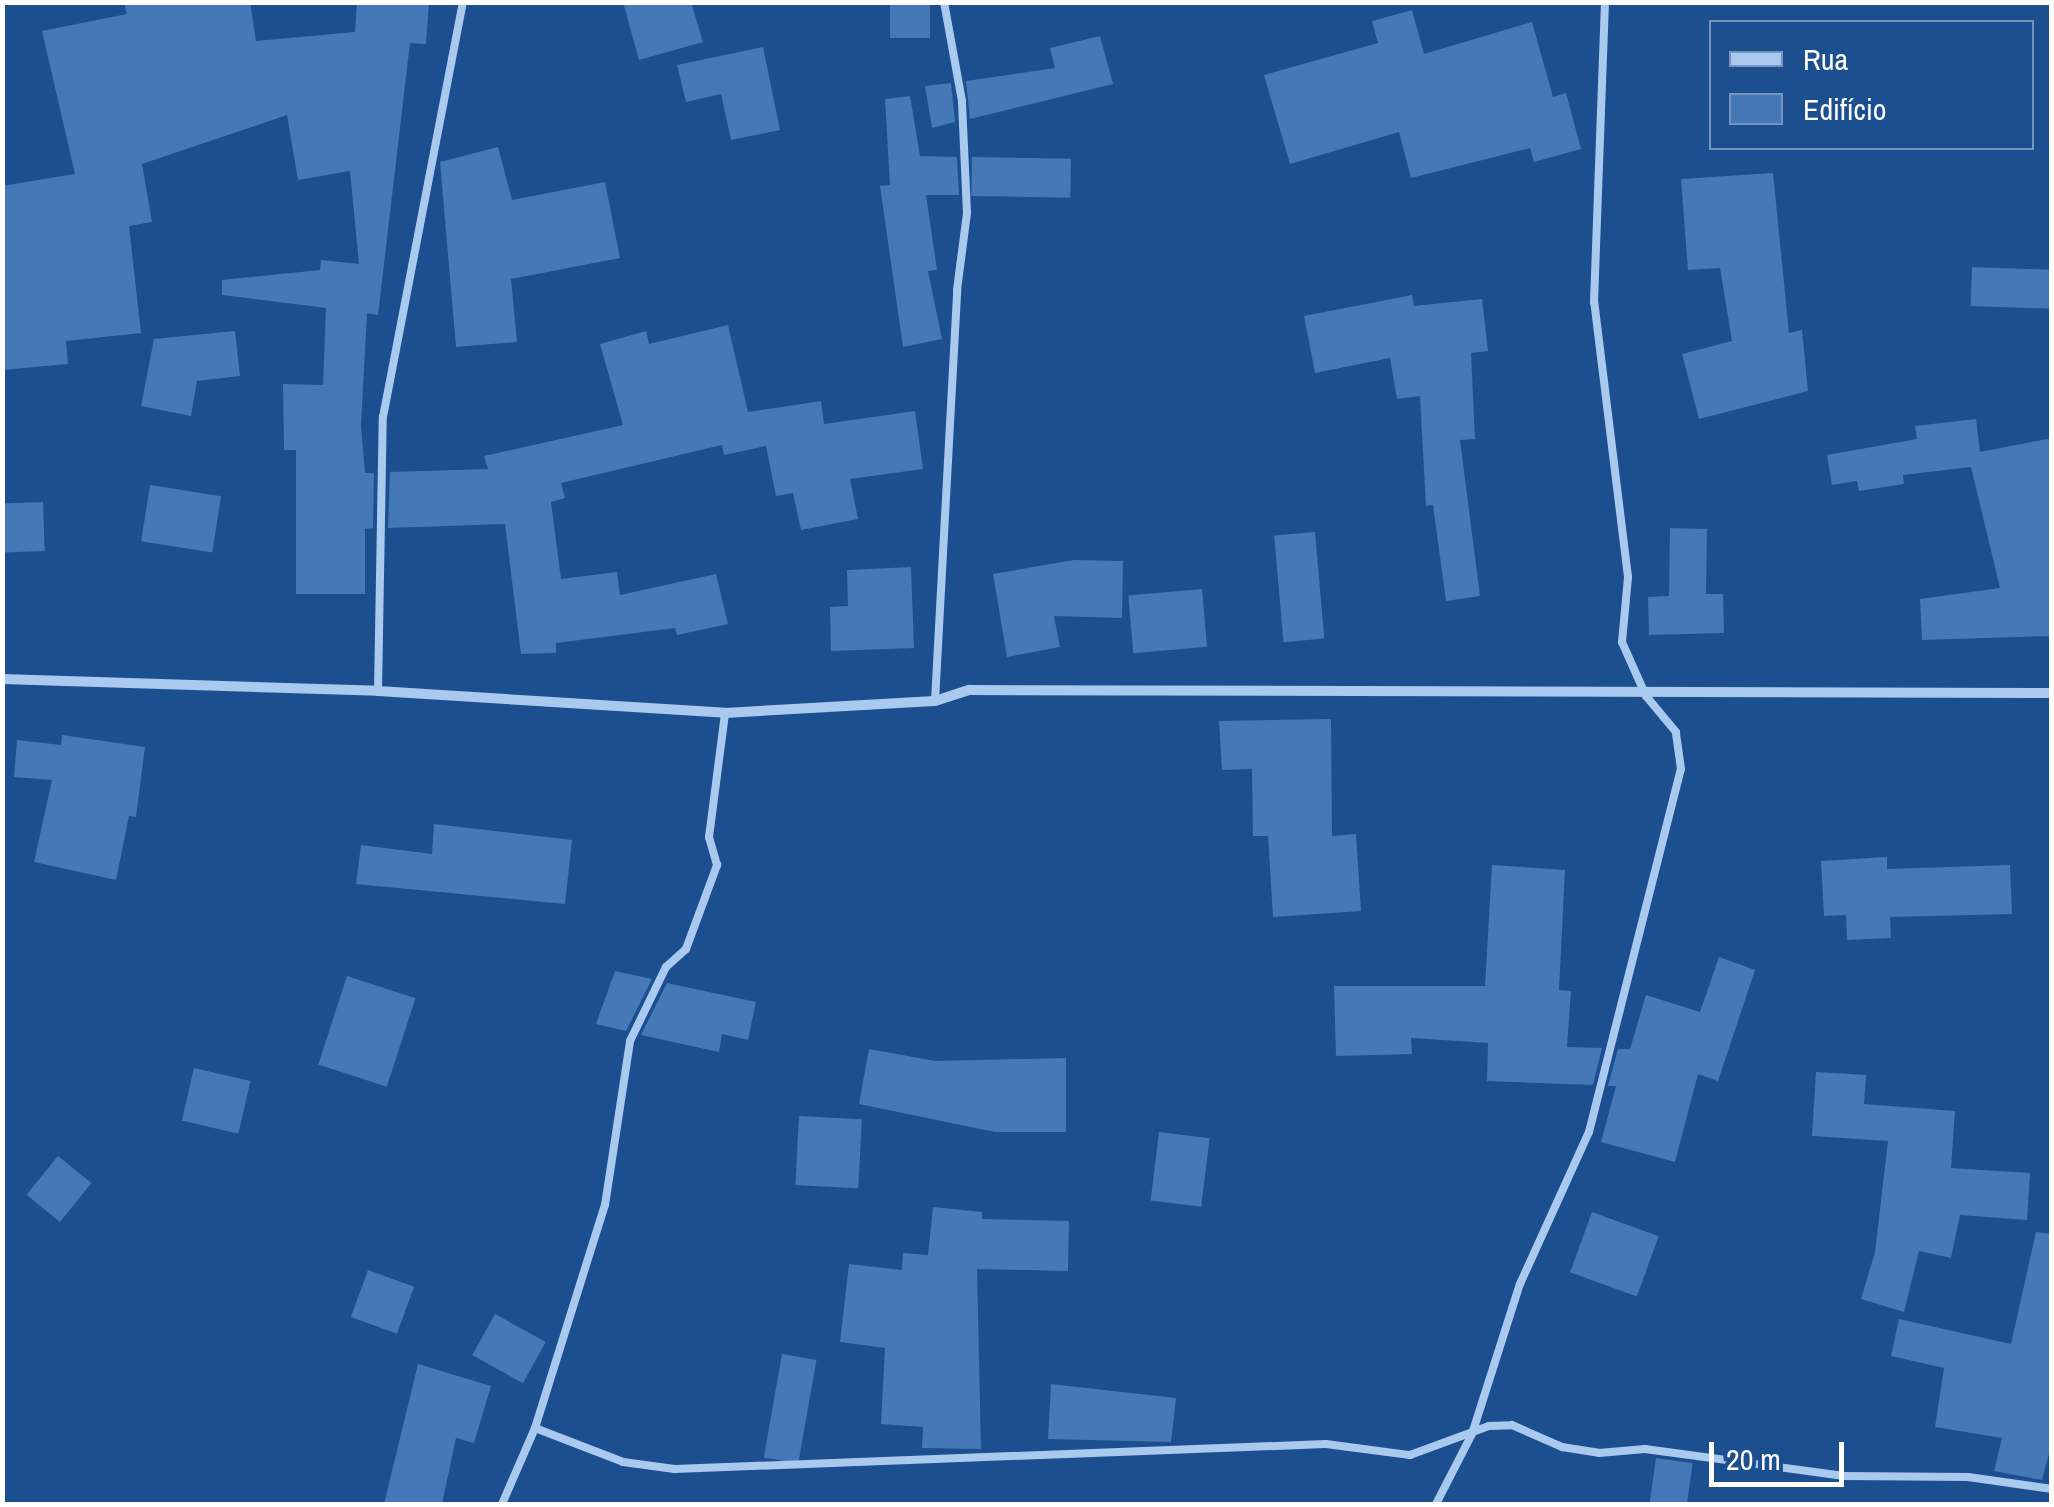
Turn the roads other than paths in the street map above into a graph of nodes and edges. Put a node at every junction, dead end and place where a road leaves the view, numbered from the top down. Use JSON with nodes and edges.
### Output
{"nodes":[{"id":1,"x":463,"y":2,"type":"edge"},
{"id":2,"x":944,"y":2,"type":"edge"},
{"id":3,"x":1606,"y":2,"type":"edge"},
{"id":4,"x":2,"y":679,"type":"edge"},
{"id":5,"x":378,"y":691,"type":"junction"},
{"id":6,"x":2052,"y":692,"type":"edge"},
{"id":7,"x":1646,"y":696,"type":"junction"},
{"id":8,"x":935,"y":702,"type":"junction"},
{"id":9,"x":725,"y":712,"type":"junction"},
{"id":10,"x":535,"y":1428,"type":"junction"},
{"id":11,"x":1472,"y":1434,"type":"junction"},
{"id":12,"x":2052,"y":1489,"type":"edge"},
{"id":13,"x":502,"y":1504,"type":"edge"},
{"id":14,"x":1436,"y":1504,"type":"edge"}],
"edges":[{"from":1,"to":5,"type":"lane"},
{"from":2,"to":8,"type":"lane"},
{"from":3,"to":7,"type":"lane"},
{"from":4,"to":5,"type":"street"},
{"from":5,"to":9,"type":"street"},
{"from":6,"to":7,"type":"street"},
{"from":7,"to":8,"type":"street"},
{"from":7,"to":11,"type":"lane"},
{"from":8,"to":9,"type":"street"},
{"from":9,"to":10,"type":"lane"},
{"from":10,"to":11,"type":"lane"},
{"from":10,"to":13,"type":"lane"},
{"from":11,"to":12,"type":"lane"},
{"from":11,"to":14,"type":"lane"}]}
